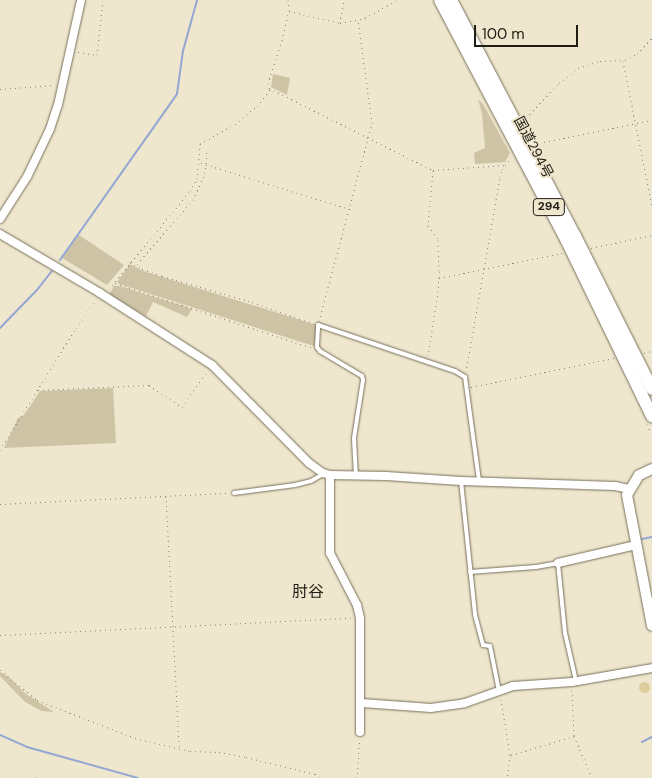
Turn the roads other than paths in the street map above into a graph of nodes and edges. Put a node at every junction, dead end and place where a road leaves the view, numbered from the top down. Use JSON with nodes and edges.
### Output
{"nodes":[{"id":1,"x":81,"y":0,"type":"edge"},
{"id":2,"x":440,"y":0,"type":"edge"},
{"id":3,"x":451,"y":0,"type":"edge"},
{"id":4,"x":524,"y":149,"type":"junction"},
{"id":5,"x":0,"y":219,"type":"edge"},
{"id":6,"x":0,"y":234,"type":"edge"},
{"id":7,"x":652,"y":389,"type":"edge"},
{"id":8,"x":652,"y":416,"type":"edge"},
{"id":9,"x":652,"y":469,"type":"edge"},
{"id":10,"x":327,"y":474,"type":"junction"},
{"id":11,"x":356,"y":477,"type":"junction"},
{"id":12,"x":479,"y":480,"type":"junction"},
{"id":13,"x":460,"y":481,"type":"junction"},
{"id":14,"x":629,"y":488,"type":"junction"},
{"id":15,"x":234,"y":493,"type":"road end"},
{"id":16,"x":636,"y":545,"type":"junction"},
{"id":17,"x":558,"y":563,"type":"junction"},
{"id":18,"x":470,"y":572,"type":"junction"},
{"id":19,"x":652,"y":626,"type":"edge"},
{"id":20,"x":652,"y":668,"type":"edge"},
{"id":21,"x":574,"y":682,"type":"junction"},
{"id":22,"x":499,"y":691,"type":"junction"},
{"id":23,"x":362,"y":704,"type":"junction"},
{"id":24,"x":360,"y":732,"type":"road end"}],
"edges":[{"from":1,"to":5,"type":"street"},
{"from":2,"to":4,"type":"highway","name":"国道294号","number":"294"},
{"from":3,"to":4,"type":"highway","name":"国道294号","number":"294"},
{"from":4,"to":7,"type":"highway","name":"国道294号","number":"294"},
{"from":4,"to":8,"type":"highway","name":"国道294号","number":"294"},
{"from":6,"to":10,"type":"street"},
{"from":9,"to":14,"type":"street"},
{"from":10,"to":11,"type":"street"},
{"from":10,"to":15,"type":"lane"},
{"from":10,"to":23,"type":"street"},
{"from":11,"to":12,"type":"lane"},
{"from":11,"to":13,"type":"street"},
{"from":12,"to":13,"type":"street"},
{"from":12,"to":14,"type":"street"},
{"from":13,"to":18,"type":"lane"},
{"from":14,"to":16,"type":"street"},
{"from":16,"to":17,"type":"street"},
{"from":16,"to":19,"type":"street"},
{"from":17,"to":18,"type":"lane"},
{"from":17,"to":21,"type":"lane"},
{"from":18,"to":22,"type":"lane"},
{"from":20,"to":21,"type":"street"},
{"from":21,"to":22,"type":"street"},
{"from":22,"to":23,"type":"street"},
{"from":23,"to":24,"type":"street"}]}
